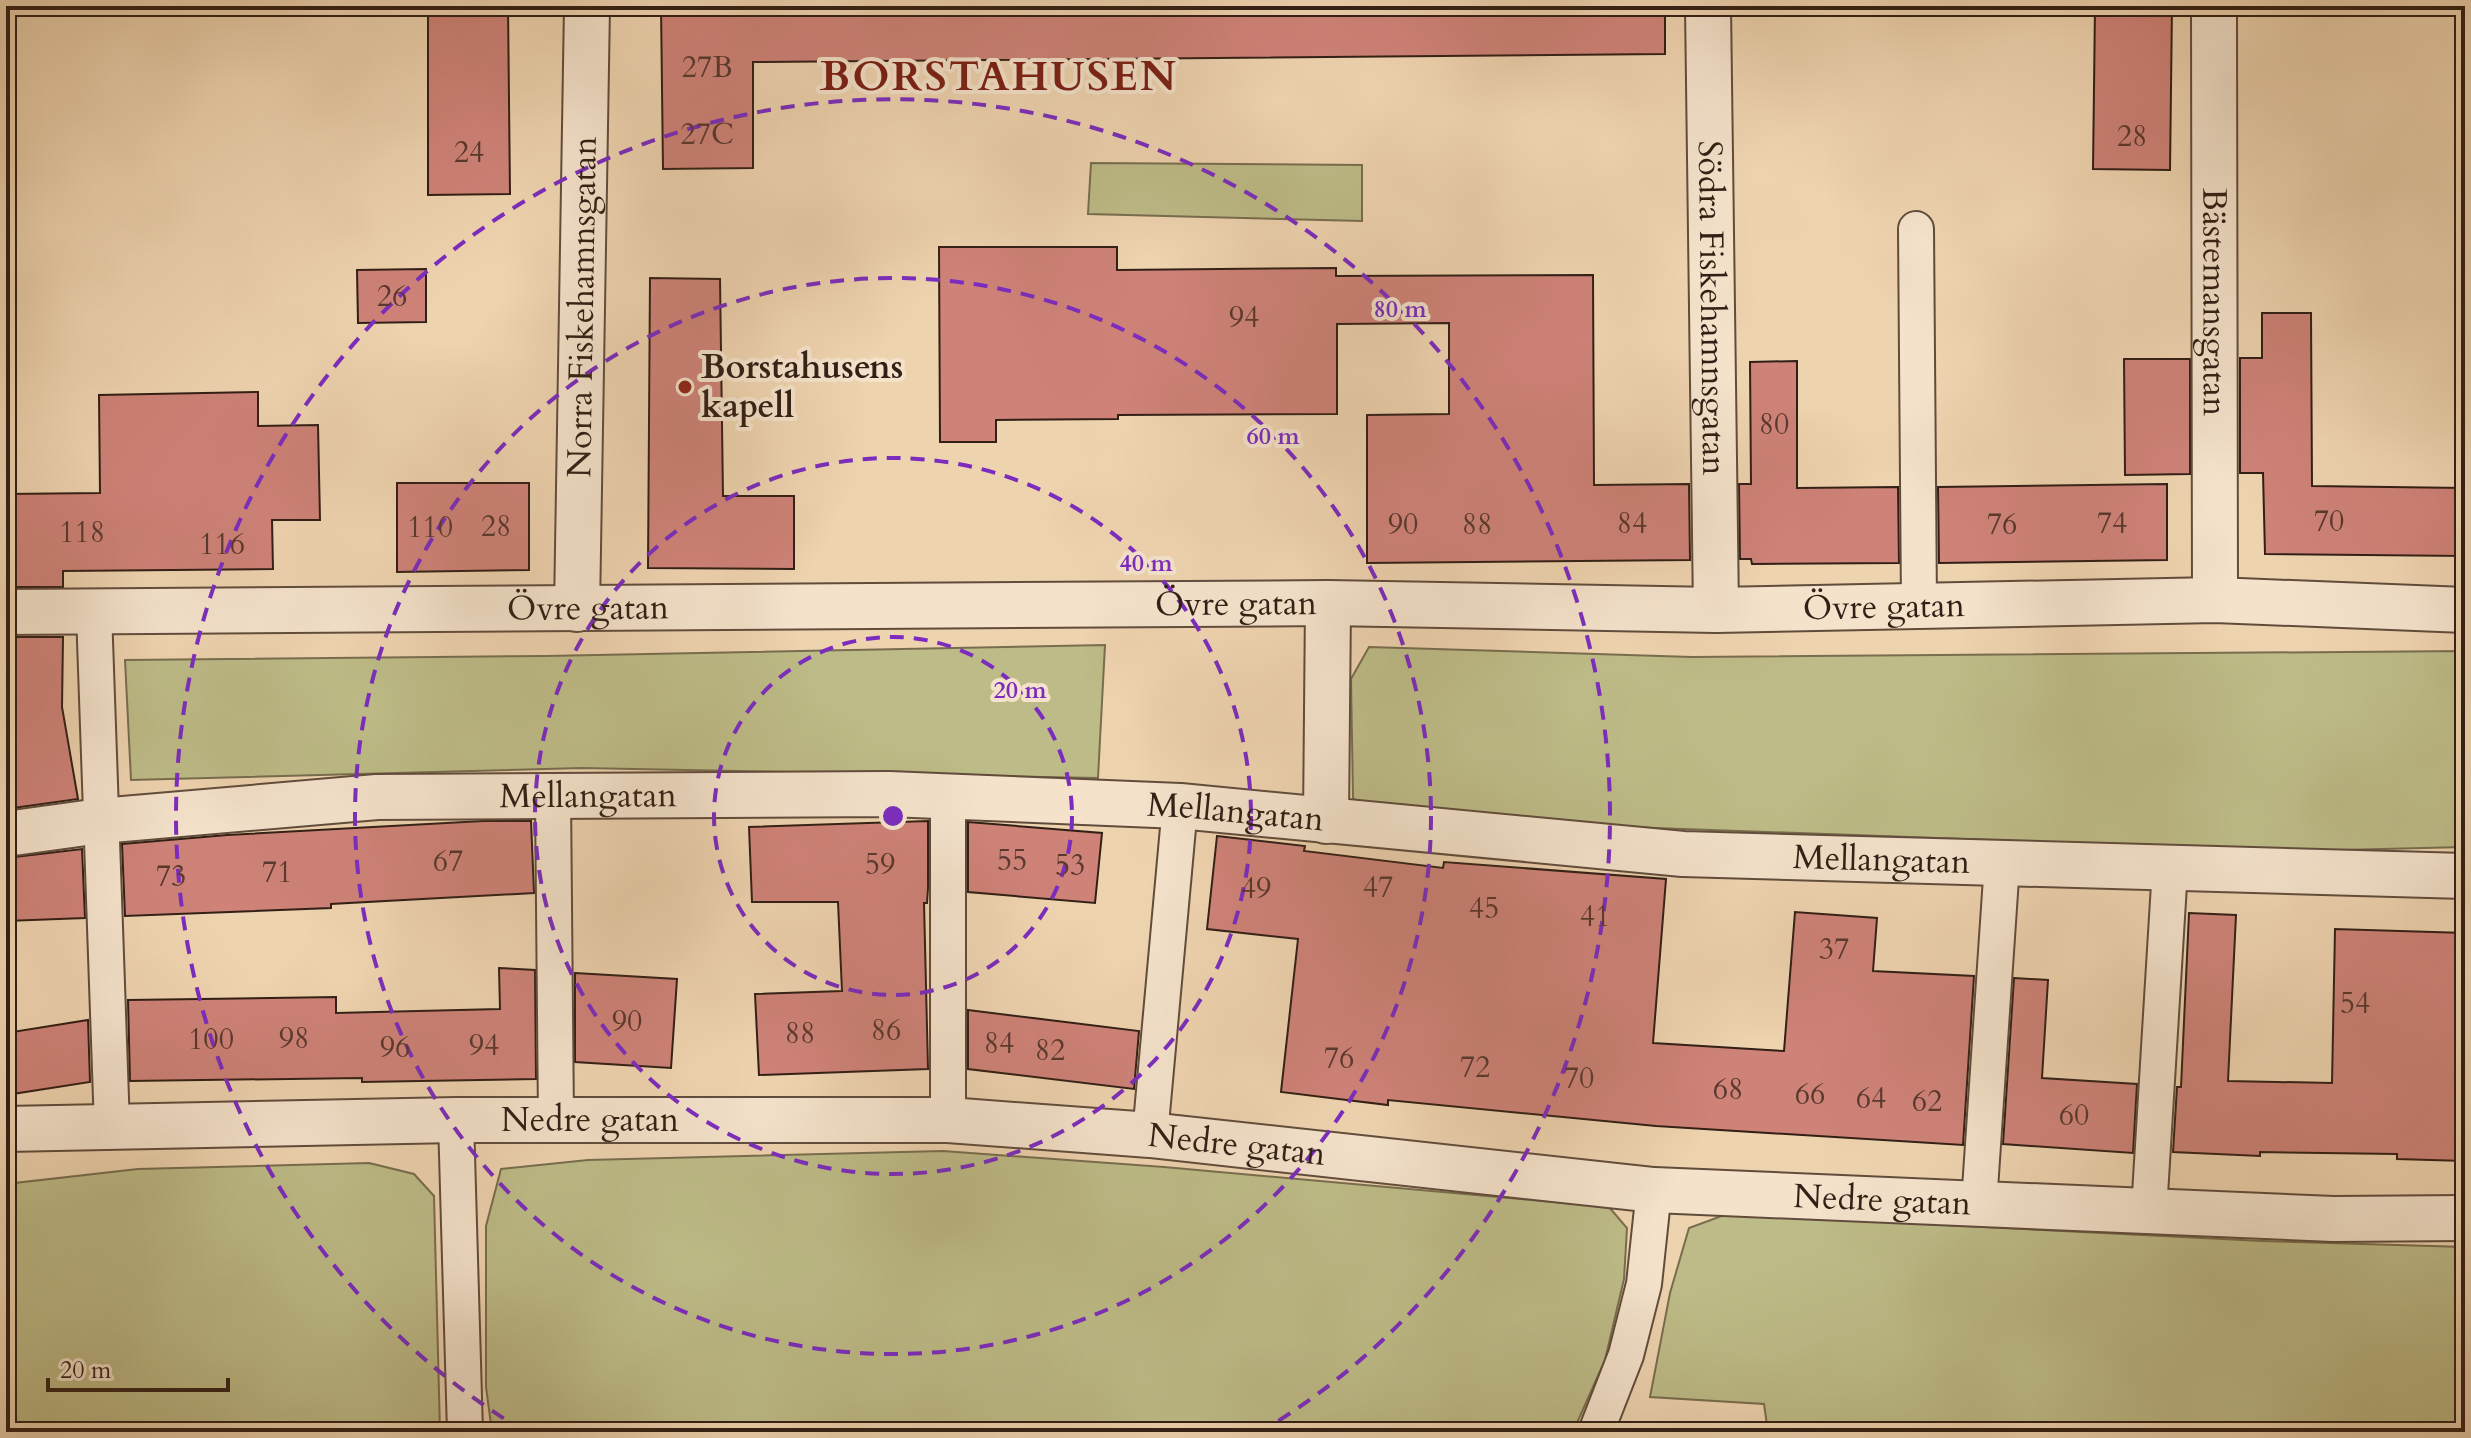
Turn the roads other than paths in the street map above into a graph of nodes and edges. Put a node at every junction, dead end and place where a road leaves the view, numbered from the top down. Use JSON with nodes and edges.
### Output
{"nodes":[{"id":1,"x":587,"y":6,"type":"edge"},
{"id":2,"x":1708,"y":6,"type":"edge"},
{"id":3,"x":2214,"y":6,"type":"edge"},
{"id":4,"x":1916,"y":229,"type":"dead end"},
{"id":5,"x":2215,"y":600,"type":"junction"},
{"id":6,"x":1328,"y":603,"type":"junction"},
{"id":7,"x":1919,"y":606,"type":"junction"},
{"id":8,"x":577,"y":609,"type":"junction"},
{"id":9,"x":1716,"y":610,"type":"junction"},
{"id":10,"x":2465,"y":610,"type":"edge"},
{"id":11,"x":6,"y":612,"type":"edge"},
{"id":12,"x":94,"y":612,"type":"junction"},
{"id":13,"x":553,"y":796,"type":"junction"},
{"id":14,"x":948,"y":797,"type":"junction"},
{"id":15,"x":1180,"y":806,"type":"junction"},
{"id":16,"x":100,"y":821,"type":"junction"},
{"id":17,"x":1326,"y":821,"type":"junction"},
{"id":18,"x":6,"y":834,"type":"edge"},
{"id":19,"x":2002,"y":863,"type":"junction"},
{"id":20,"x":2170,"y":868,"type":"junction"},
{"id":21,"x":2465,"y":876,"type":"edge"},
{"id":22,"x":456,"y":1120,"type":"junction"},
{"id":23,"x":556,"y":1120,"type":"junction"},
{"id":24,"x":948,"y":1120,"type":"junction"},
{"id":25,"x":112,"y":1127,"type":"junction"},
{"id":26,"x":6,"y":1129,"type":"edge"},
{"id":27,"x":1150,"y":1135,"type":"junction"},
{"id":28,"x":1654,"y":1190,"type":"junction"},
{"id":29,"x":1979,"y":1204,"type":"junction"},
{"id":30,"x":2149,"y":1211,"type":"junction"},
{"id":31,"x":2465,"y":1218,"type":"edge"},
{"id":32,"x":465,"y":1432,"type":"edge"},
{"id":33,"x":1596,"y":1432,"type":"edge"}],
"edges":[{"from":1,"to":8,"type":"street","name":"Norra Fiskehamnsgatan"},
{"from":2,"to":9,"type":"street","name":"Södra Fiskehamnsgatan"},
{"from":3,"to":5,"type":"street","name":"Bästemansgatan"},
{"from":4,"to":7,"type":"lane"},
{"from":5,"to":7,"type":"street","name":"Övre gatan"},
{"from":5,"to":10,"type":"street","name":"Övre gatan"},
{"from":6,"to":8,"type":"street","name":"Övre gatan"},
{"from":6,"to":9,"type":"street","name":"Övre gatan"},
{"from":6,"to":17,"type":"street"},
{"from":7,"to":9,"type":"street","name":"Övre gatan"},
{"from":8,"to":12,"type":"street","name":"Övre gatan"},
{"from":11,"to":12,"type":"street","name":"Övre gatan"},
{"from":12,"to":16,"type":"lane"},
{"from":13,"to":14,"type":"street","name":"Mellangatan"},
{"from":13,"to":16,"type":"street","name":"Mellangatan"},
{"from":13,"to":23,"type":"lane"},
{"from":14,"to":15,"type":"street","name":"Mellangatan"},
{"from":14,"to":24,"type":"lane"},
{"from":15,"to":17,"type":"street","name":"Mellangatan"},
{"from":15,"to":27,"type":"lane"},
{"from":16,"to":18,"type":"street","name":"Mellangatan"},
{"from":16,"to":25,"type":"lane"},
{"from":17,"to":19,"type":"street","name":"Mellangatan"},
{"from":19,"to":20,"type":"street","name":"Mellangatan"},
{"from":19,"to":29,"type":"lane"},
{"from":20,"to":21,"type":"street","name":"Mellangatan"},
{"from":20,"to":30,"type":"lane"},
{"from":22,"to":23,"type":"street","name":"Nedre gatan"},
{"from":22,"to":25,"type":"street","name":"Nedre gatan"},
{"from":22,"to":32,"type":"lane"},
{"from":23,"to":24,"type":"street","name":"Nedre gatan"},
{"from":24,"to":27,"type":"street","name":"Nedre gatan"},
{"from":25,"to":26,"type":"street","name":"Nedre gatan"},
{"from":27,"to":28,"type":"street","name":"Nedre gatan"},
{"from":28,"to":29,"type":"street","name":"Nedre gatan"},
{"from":28,"to":33,"type":"lane"},
{"from":29,"to":30,"type":"street","name":"Nedre gatan"},
{"from":30,"to":31,"type":"street","name":"Nedre gatan"}]}
